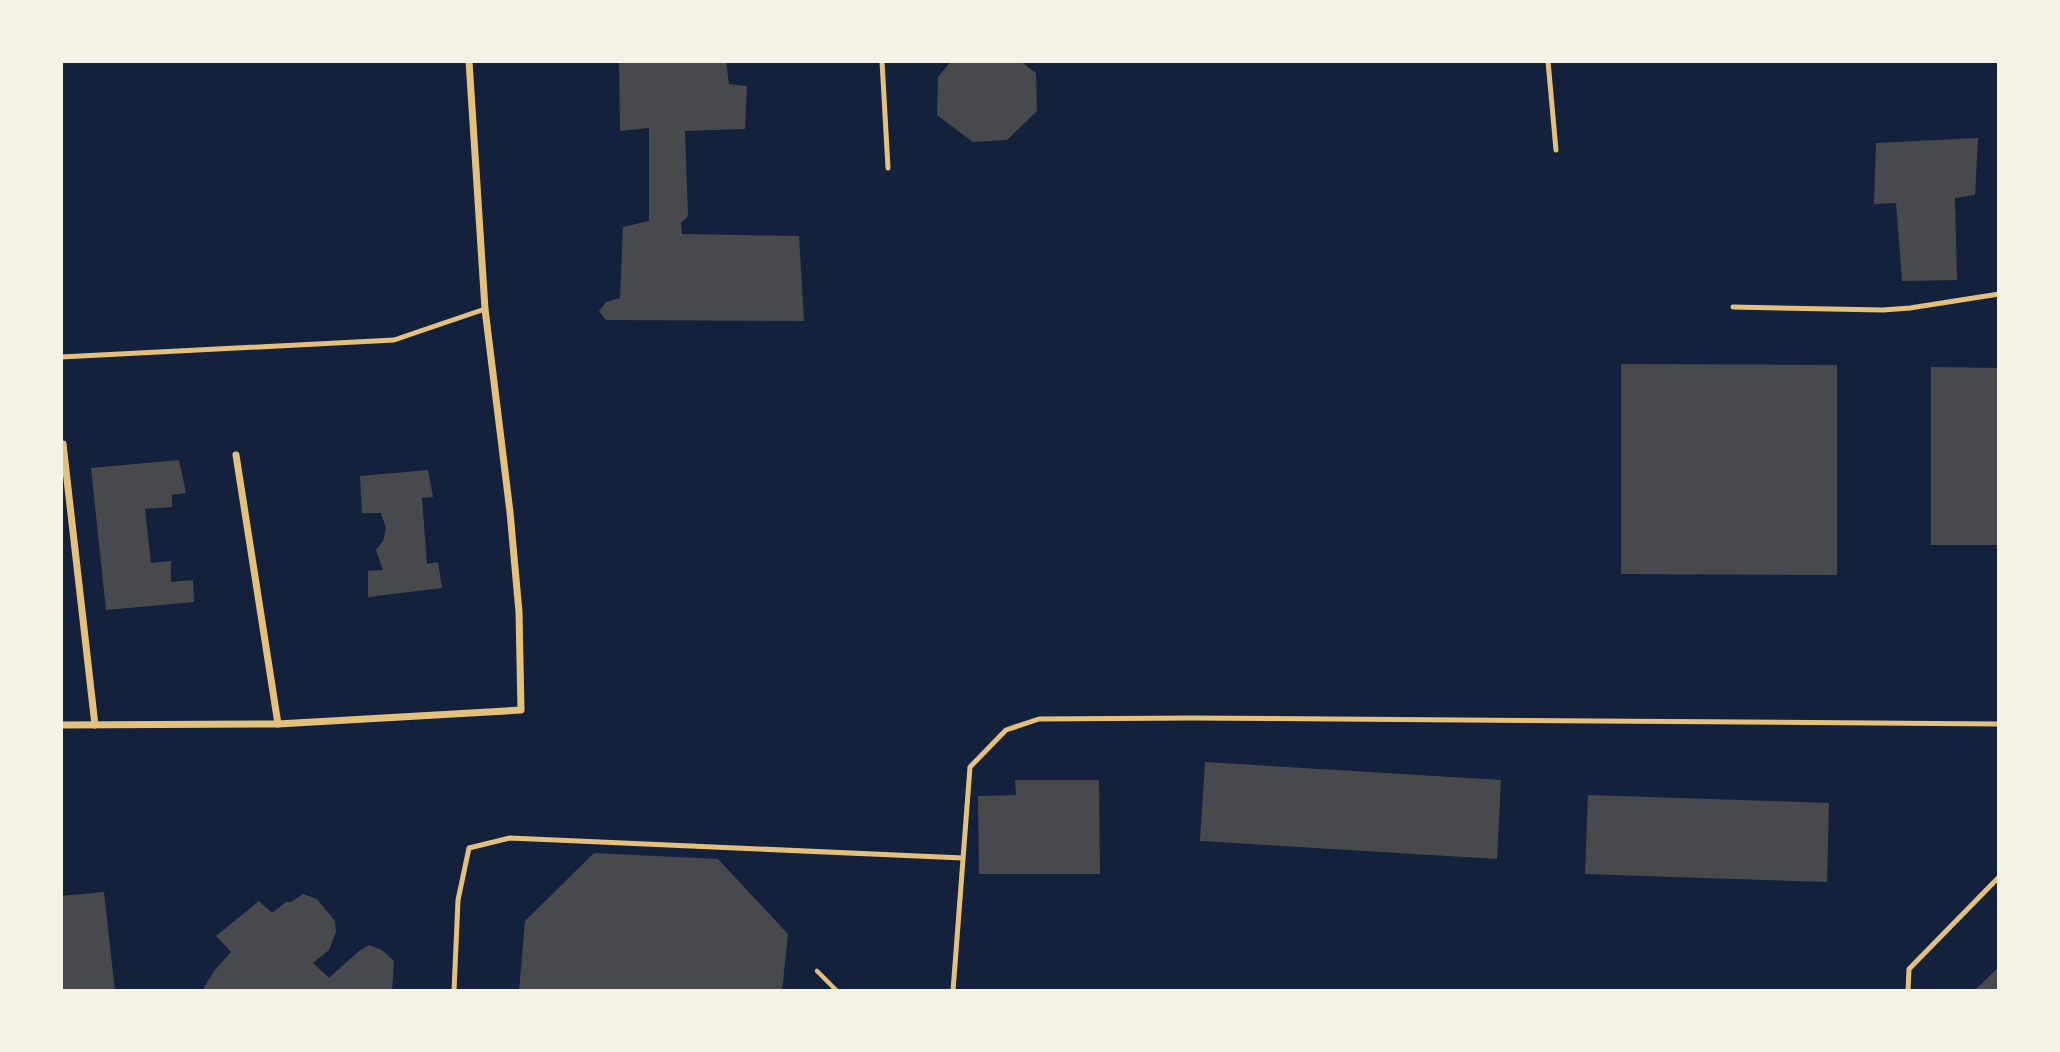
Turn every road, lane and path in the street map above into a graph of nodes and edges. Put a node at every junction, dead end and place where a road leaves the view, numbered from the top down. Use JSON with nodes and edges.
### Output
{"nodes":[{"id":1,"x":469,"y":61,"type":"edge"},
{"id":2,"x":882,"y":61,"type":"edge"},
{"id":3,"x":1548,"y":61,"type":"edge"},
{"id":4,"x":1556,"y":150,"type":"dead end"},
{"id":5,"x":888,"y":168,"type":"dead end"},
{"id":6,"x":1999,"y":294,"type":"edge"},
{"id":7,"x":1733,"y":307,"type":"dead end"},
{"id":8,"x":485,"y":309,"type":"junction"},
{"id":9,"x":61,"y":357,"type":"edge"},
{"id":10,"x":63,"y":444,"type":"dead end"},
{"id":11,"x":236,"y":456,"type":"dead end"},
{"id":12,"x":278,"y":724,"type":"junction"},
{"id":13,"x":1999,"y":724,"type":"edge"},
{"id":14,"x":61,"y":725,"type":"edge"},
{"id":15,"x":95,"y":725,"type":"junction"},
{"id":16,"x":963,"y":858,"type":"junction"},
{"id":17,"x":1999,"y":877,"type":"edge"},
{"id":18,"x":817,"y":971,"type":"dead end"},
{"id":19,"x":454,"y":991,"type":"edge"},
{"id":20,"x":838,"y":991,"type":"edge"},
{"id":21,"x":953,"y":991,"type":"edge"},
{"id":22,"x":1908,"y":991,"type":"edge"}],
"edges":[{"from":1,"to":8,"type":"street"},
{"from":2,"to":5,"type":"lane"},
{"from":3,"to":4,"type":"lane"},
{"from":6,"to":7,"type":"lane"},
{"from":8,"to":9,"type":"lane"},
{"from":8,"to":12,"type":"street"},
{"from":10,"to":15,"type":"street"},
{"from":11,"to":12,"type":"street"},
{"from":12,"to":15,"type":"street"},
{"from":13,"to":16,"type":"lane"},
{"from":14,"to":15,"type":"street"},
{"from":16,"to":19,"type":"lane"},
{"from":16,"to":21,"type":"lane"},
{"from":17,"to":22,"type":"lane"},
{"from":18,"to":20,"type":"path"}]}
